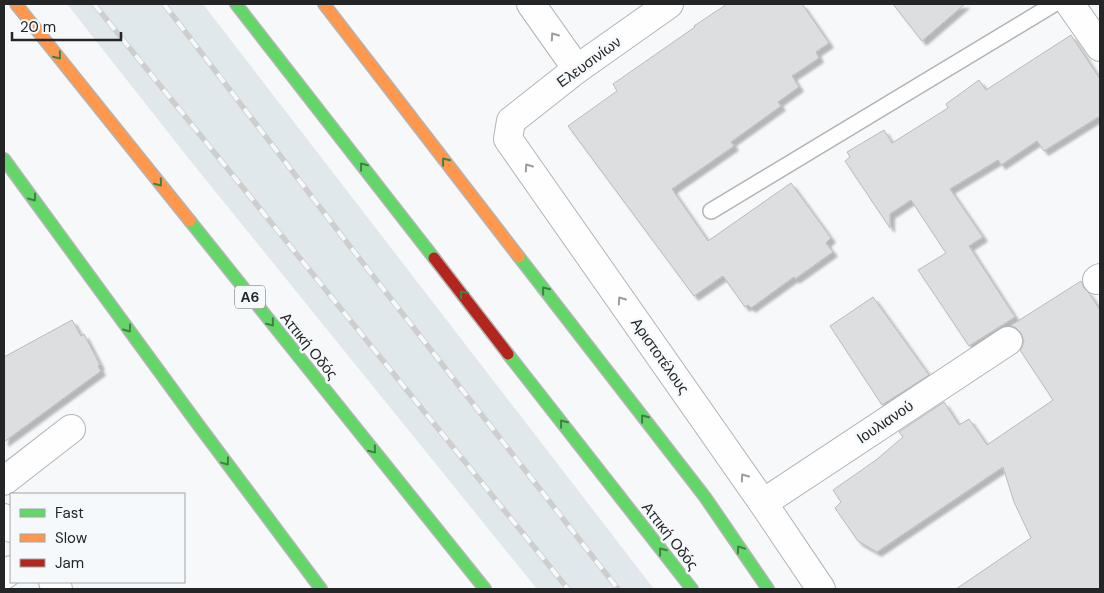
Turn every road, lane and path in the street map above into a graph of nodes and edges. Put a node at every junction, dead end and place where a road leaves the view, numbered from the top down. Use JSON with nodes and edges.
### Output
{"nodes":[{"id":1,"x":16,"y":4,"type":"edge"},
{"id":2,"x":236,"y":4,"type":"edge"},
{"id":3,"x":324,"y":4,"type":"edge"},
{"id":4,"x":531,"y":4,"type":"edge"},
{"id":5,"x":669,"y":4,"type":"edge"},
{"id":6,"x":1054,"y":4,"type":"edge"},
{"id":7,"x":1070,"y":4,"type":"edge"},
{"id":8,"x":1100,"y":47,"type":"edge"},
{"id":9,"x":577,"y":69,"type":"junction"},
{"id":10,"x":510,"y":122,"type":"joint"},
{"id":11,"x":4,"y":159,"type":"edge"},
{"id":12,"x":711,"y":211,"type":"dead end"},
{"id":13,"x":1008,"y":341,"type":"dead end"},
{"id":14,"x":71,"y":429,"type":"dead end"},
{"id":15,"x":4,"y":481,"type":"edge"},
{"id":16,"x":763,"y":503,"type":"junction"},
{"id":17,"x":321,"y":589,"type":"edge"},
{"id":18,"x":484,"y":589,"type":"edge"},
{"id":19,"x":692,"y":589,"type":"edge"},
{"id":20,"x":768,"y":589,"type":"edge"},
{"id":21,"x":821,"y":589,"type":"edge"}],
"edges":[{"from":1,"to":18,"type":"highway","name":"Αττική Οδός","number":"Α6","one_way":true},
{"from":19,"to":2,"type":"highway","name":"Αττική Οδός","one_way":true},
{"from":20,"to":3,"type":"highway","one_way":true},
{"from":9,"to":4,"type":"street","one_way":true},
{"from":5,"to":9,"type":"street","name":"Ελευσινίων"},
{"from":6,"to":12,"type":"lane"},
{"from":7,"to":8,"type":"street"},
{"from":9,"to":10,"type":"street","name":"Ελευσινίων"},
{"from":16,"to":10,"type":"street","name":"Αριστοτέλους","one_way":true},
{"from":11,"to":17,"type":"highway","one_way":true},
{"from":13,"to":16,"type":"street","name":"Ιουλιανού"},
{"from":14,"to":15,"type":"street"},
{"from":16,"to":21,"type":"street","name":"Αριστοτέλους"}]}
